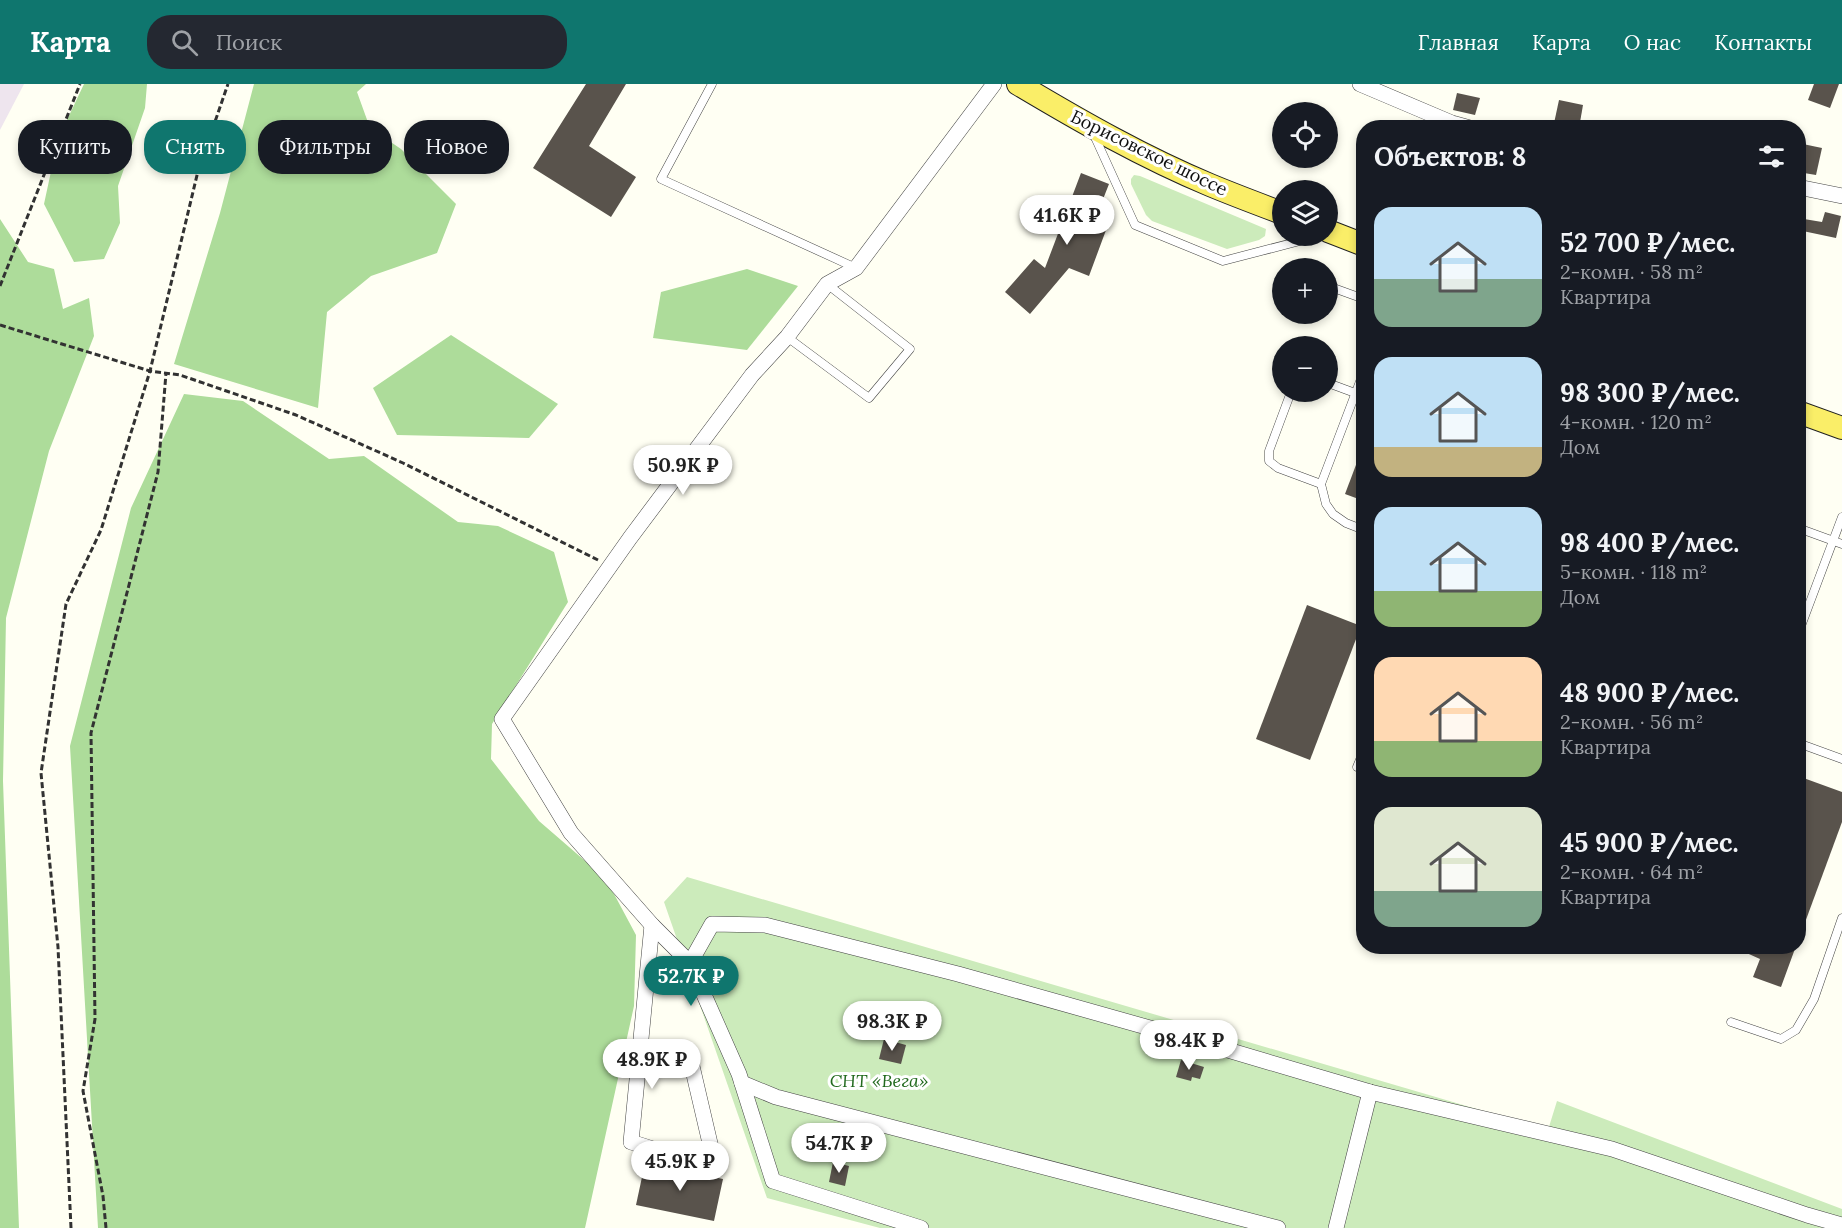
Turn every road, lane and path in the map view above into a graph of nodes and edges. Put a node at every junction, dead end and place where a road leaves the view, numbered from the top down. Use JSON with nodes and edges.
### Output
{"nodes":[{"id":1,"x":80,"y":84,"type":"edge"},
{"id":2,"x":228,"y":84,"type":"edge"},
{"id":3,"x":712,"y":84,"type":"edge"},
{"id":4,"x":994,"y":84,"type":"edge"},
{"id":5,"x":1018,"y":84,"type":"edge"},
{"id":6,"x":1360,"y":84,"type":"edge"},
{"id":7,"x":1445,"y":120,"type":"edge"},
{"id":8,"x":1090,"y":126,"type":"junction"},
{"id":9,"x":1806,"y":189,"type":"edge"},
{"id":10,"x":1842,"y":196,"type":"edge"},
{"id":11,"x":1272,"y":209,"type":"edge"},
{"id":12,"x":1338,"y":237,"type":"edge"},
{"id":13,"x":1356,"y":242,"type":"edge"},
{"id":14,"x":1278,"y":246,"type":"edge"},
{"id":15,"x":856,"y":268,"type":"junction"},
{"id":16,"x":828,"y":284,"type":"junction"},
{"id":17,"x":0,"y":285,"type":"edge"},
{"id":18,"x":1338,"y":290,"type":"edge"},
{"id":19,"x":1356,"y":296,"type":"edge"},
{"id":20,"x":0,"y":325,"type":"edge"},
{"id":21,"x":787,"y":337,"type":"junction"},
{"id":22,"x":150,"y":371,"type":"junction"},
{"id":23,"x":166,"y":373,"type":"junction"},
{"id":24,"x":1338,"y":387,"type":"edge"},
{"id":25,"x":1356,"y":393,"type":"joint"},
{"id":26,"x":1287,"y":402,"type":"edge"},
{"id":27,"x":1806,"y":415,"type":"edge"},
{"id":28,"x":1842,"y":428,"type":"edge"},
{"id":29,"x":1321,"y":484,"type":"junction"},
{"id":30,"x":1842,"y":517,"type":"edge"},
{"id":31,"x":1356,"y":527,"type":"edge"},
{"id":32,"x":1806,"y":531,"type":"edge"},
{"id":33,"x":1833,"y":541,"type":"junction"},
{"id":34,"x":1842,"y":544,"type":"edge"},
{"id":35,"x":610,"y":566,"type":"junction"},
{"id":36,"x":1806,"y":613,"type":"edge"},
{"id":37,"x":1806,"y":746,"type":"edge"},
{"id":38,"x":1842,"y":759,"type":"edge"},
{"id":39,"x":1842,"y":918,"type":"edge"},
{"id":40,"x":652,"y":925,"type":"junction"},
{"id":41,"x":690,"y":963,"type":"junction"},
{"id":42,"x":1731,"y":1022,"type":"dead end"},
{"id":43,"x":692,"y":1066,"type":"dead end"},
{"id":44,"x":742,"y":1083,"type":"junction"},
{"id":45,"x":1370,"y":1092,"type":"junction"},
{"id":46,"x":1842,"y":1224,"type":"edge"},
{"id":47,"x":71,"y":1228,"type":"edge"},
{"id":48,"x":106,"y":1228,"type":"edge"},
{"id":49,"x":921,"y":1228,"type":"edge"},
{"id":50,"x":1278,"y":1228,"type":"edge"},
{"id":51,"x":1336,"y":1228,"type":"edge"}],
"edges":[{"from":1,"to":17,"type":"path"},
{"from":2,"to":22,"type":"path"},
{"from":3,"to":15,"type":"lane"},
{"from":4,"to":15,"type":"street"},
{"from":5,"to":8,"type":"main road","name":"Борисовское шоссе"},
{"from":6,"to":7,"type":"street"},
{"from":8,"to":11,"type":"main road","name":"Борисовское шоссе"},
{"from":8,"to":14,"type":"lane"},
{"from":9,"to":10,"type":"street"},
{"from":12,"to":13,"type":"main road"},
{"from":15,"to":16,"type":"street"},
{"from":16,"to":21,"type":"street"},
{"from":16,"to":21,"type":"lane"},
{"from":18,"to":19,"type":"lane"},
{"from":20,"to":22,"type":"path"},
{"from":21,"to":35,"type":"street"},
{"from":22,"to":23,"type":"path"},
{"from":22,"to":47,"type":"path"},
{"from":23,"to":35,"type":"path"},
{"from":23,"to":48,"type":"path"},
{"from":24,"to":25,"type":"lane"},
{"from":25,"to":29,"type":"lane"},
{"from":26,"to":29,"type":"lane"},
{"from":27,"to":28,"type":"main road"},
{"from":29,"to":31,"type":"lane"},
{"from":30,"to":33,"type":"lane"},
{"from":32,"to":33,"type":"lane"},
{"from":33,"to":34,"type":"lane"},
{"from":33,"to":36,"type":"lane"},
{"from":35,"to":40,"type":"street"},
{"from":37,"to":38,"type":"lane"},
{"from":39,"to":42,"type":"lane"},
{"from":40,"to":41,"type":"street"},
{"from":40,"to":43,"type":"street"},
{"from":41,"to":44,"type":"street"},
{"from":41,"to":45,"type":"street"},
{"from":44,"to":49,"type":"street"},
{"from":44,"to":50,"type":"street"},
{"from":45,"to":46,"type":"street"},
{"from":45,"to":51,"type":"street"}]}
